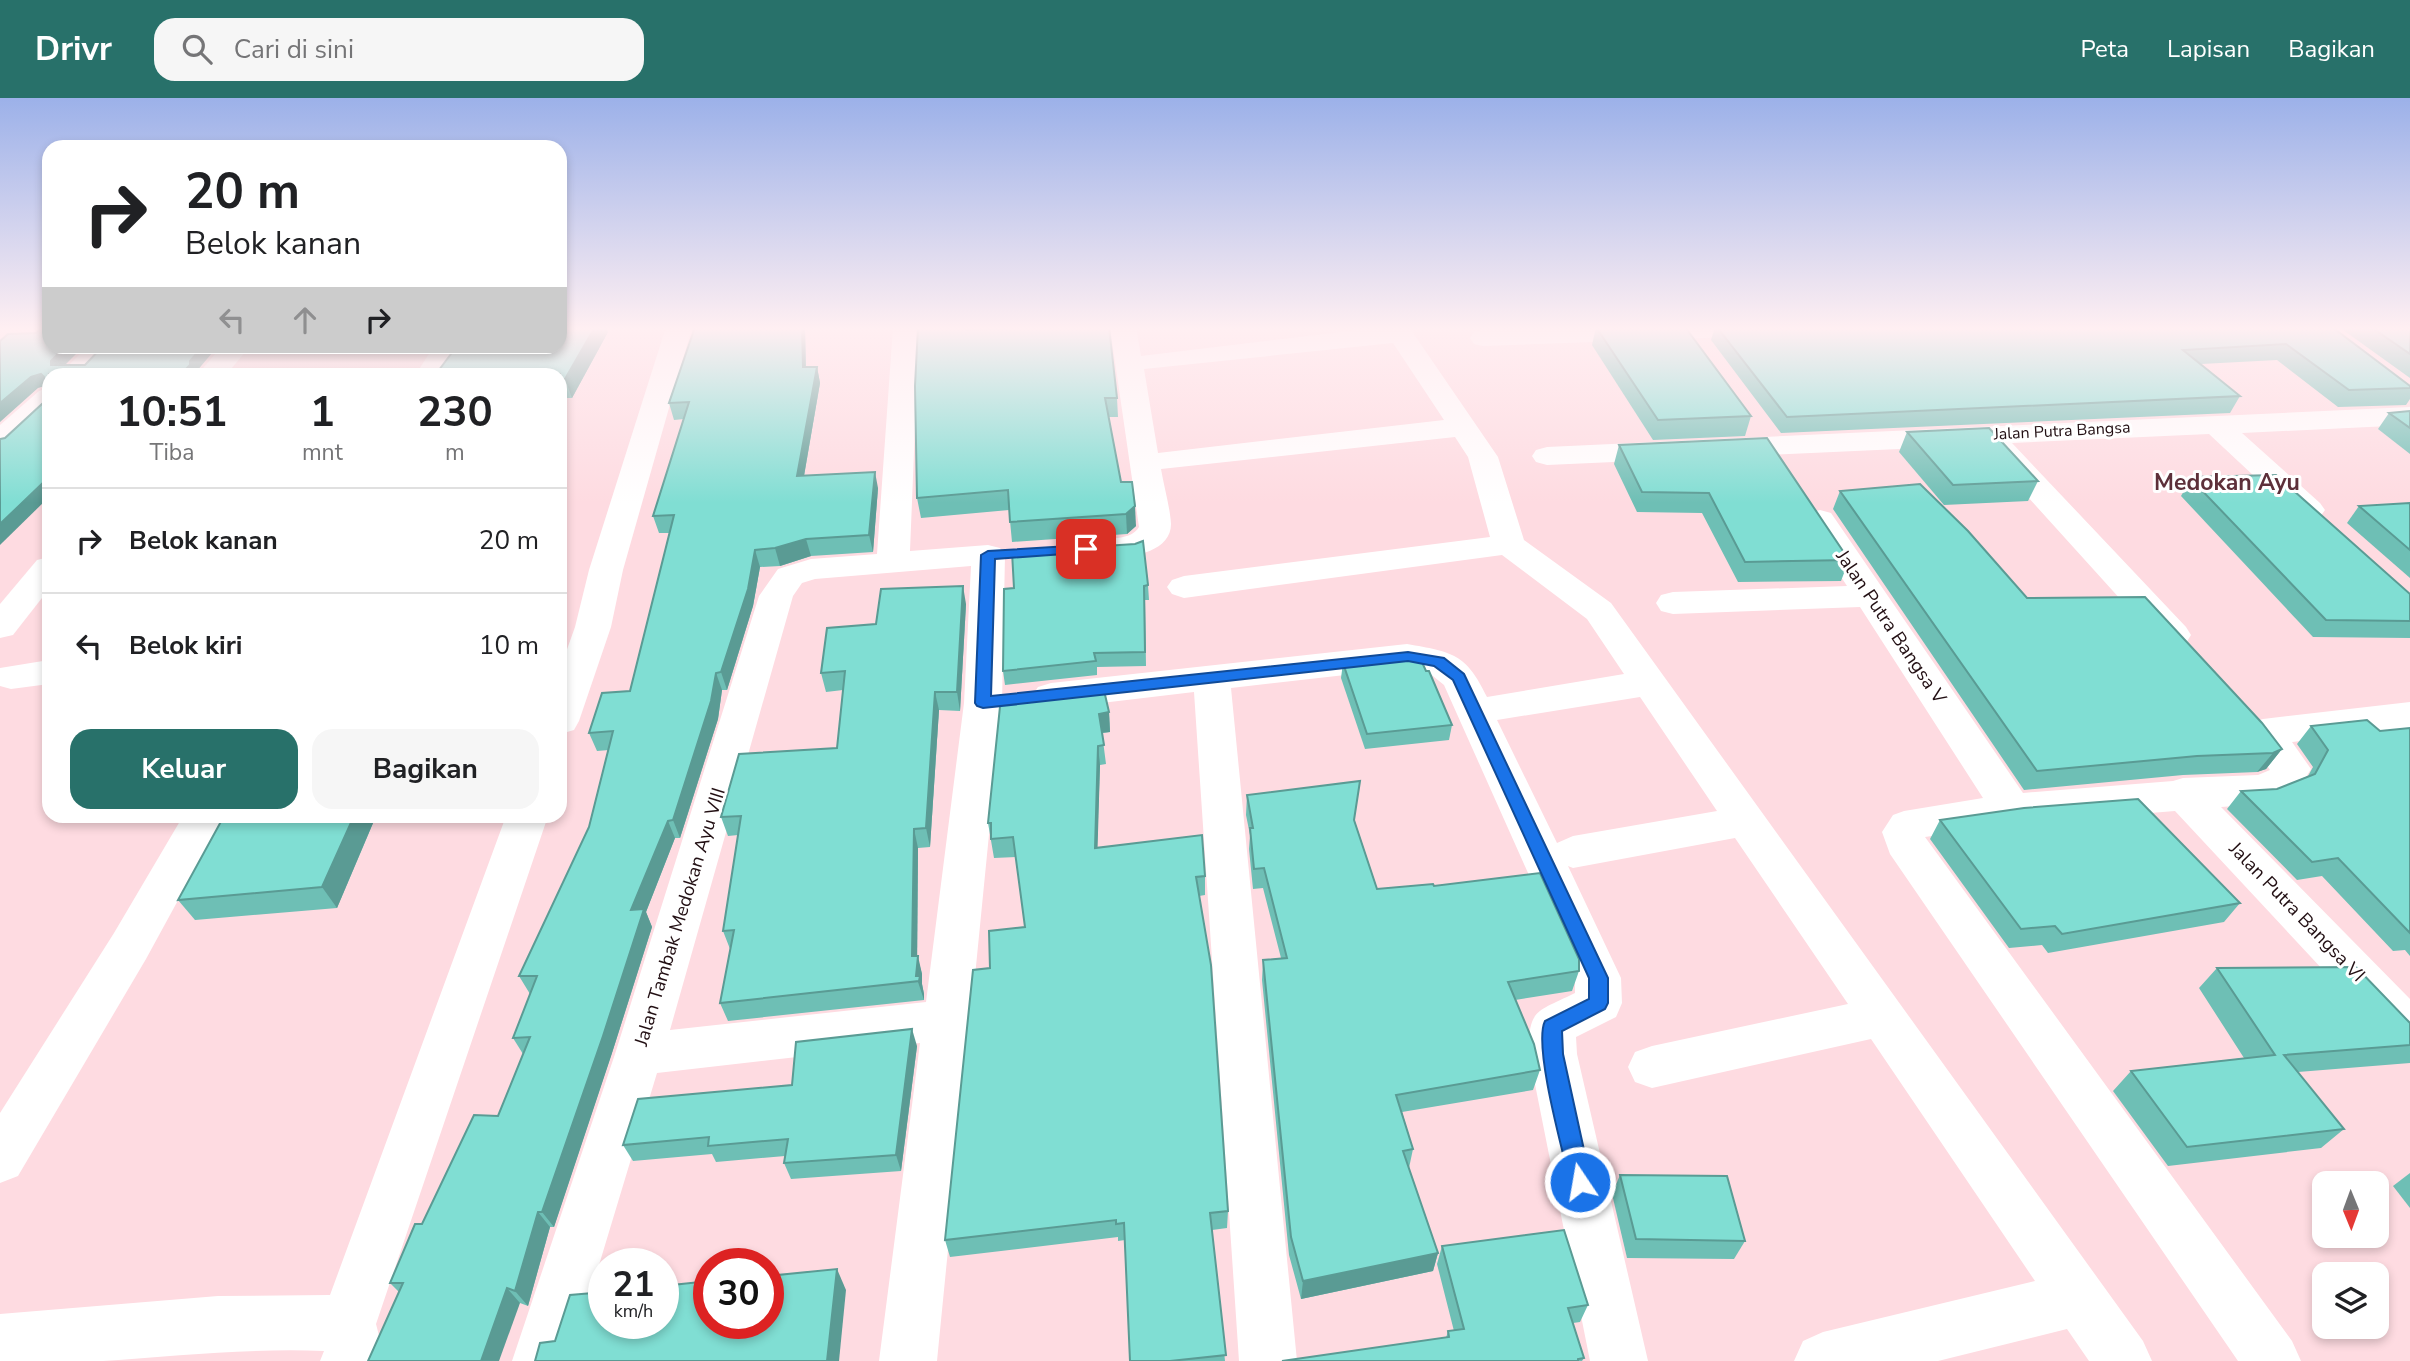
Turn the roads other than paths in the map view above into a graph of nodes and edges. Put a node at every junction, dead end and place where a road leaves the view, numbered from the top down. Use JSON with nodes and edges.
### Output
{"nodes":[{"id":1,"x":661,"y":386,"type":"edge"},
{"id":2,"x":903,"y":386,"type":"edge"},
{"id":3,"x":1132,"y":386,"type":"edge"},
{"id":4,"x":1435,"y":386,"type":"edge"},
{"id":5,"x":42,"y":403,"type":"edge"},
{"id":6,"x":2410,"y":416,"type":"edge"},
{"id":7,"x":2215,"y":424,"type":"junction"},
{"id":8,"x":1463,"y":427,"type":"junction"},
{"id":9,"x":1763,"y":434,"type":"junction"},
{"id":10,"x":1987,"y":435,"type":"junction"},
{"id":11,"x":0,"y":441,"type":"edge"},
{"id":12,"x":1547,"y":456,"type":"dead end"},
{"id":13,"x":1164,"y":461,"type":"dead end"},
{"id":14,"x":2328,"y":526,"type":"edge"},
{"id":15,"x":1509,"y":544,"type":"junction"},
{"id":16,"x":1069,"y":550,"type":"edge"},
{"id":17,"x":893,"y":561,"type":"junction"},
{"id":18,"x":42,"y":576,"type":"edge"},
{"id":19,"x":1184,"y":587,"type":"dead end"},
{"id":20,"x":1870,"y":596,"type":"junction"},
{"id":21,"x":1673,"y":603,"type":"dead end"},
{"id":22,"x":0,"y":627,"type":"edge"},
{"id":23,"x":576,"y":629,"type":"edge"},
{"id":24,"x":2196,"y":660,"type":"edge"},
{"id":25,"x":42,"y":673,"type":"edge"},
{"id":26,"x":11,"y":677,"type":"dead end"},
{"id":27,"x":1212,"y":679,"type":"junction"},
{"id":28,"x":567,"y":681,"type":"edge"},
{"id":29,"x":1649,"y":684,"type":"junction"},
{"id":30,"x":983,"y":703,"type":"junction"},
{"id":31,"x":1498,"y":706,"type":"dead end"},
{"id":32,"x":2410,"y":715,"type":"edge"},
{"id":33,"x":2183,"y":793,"type":"junction"},
{"id":34,"x":2012,"y":809,"type":"junction"},
{"id":35,"x":1746,"y":821,"type":"junction"},
{"id":36,"x":199,"y":823,"type":"edge"},
{"id":37,"x":525,"y":823,"type":"edge"},
{"id":38,"x":1573,"y":852,"type":"dead end"},
{"id":39,"x":1882,"y":1017,"type":"junction"},
{"id":40,"x":947,"y":1020,"type":"junction"},
{"id":41,"x":2410,"y":1031,"type":"edge"},
{"id":42,"x":639,"y":1054,"type":"junction"},
{"id":43,"x":1652,"y":1067,"type":"dead end"},
{"id":44,"x":0,"y":1159,"type":"edge"},
{"id":45,"x":2079,"y":1298,"type":"junction"},
{"id":46,"x":0,"y":1342,"type":"edge"},
{"id":47,"x":349,"y":1342,"type":"edge"},
{"id":48,"x":541,"y":1361,"type":"edge"},
{"id":49,"x":908,"y":1361,"type":"edge"},
{"id":50,"x":1268,"y":1361,"type":"edge"},
{"id":51,"x":1619,"y":1361,"type":"edge"},
{"id":52,"x":1823,"y":1361,"type":"edge"},
{"id":53,"x":2123,"y":1361,"type":"edge"},
{"id":54,"x":2272,"y":1361,"type":"edge"}],
"edges":[{"from":1,"to":23,"type":"street"},
{"from":2,"to":17,"type":"street"},
{"from":3,"to":16,"type":"street"},
{"from":4,"to":8,"type":"street"},
{"from":5,"to":11,"type":"street"},
{"from":6,"to":7,"type":"street","name":"Jalan Putra Bangsa"},
{"from":7,"to":10,"type":"street","name":"Jalan Putra Bangsa"},
{"from":7,"to":14,"type":"street"},
{"from":8,"to":13,"type":"street"},
{"from":8,"to":15,"type":"street"},
{"from":9,"to":10,"type":"street","name":"Jalan Putra Bangsa"},
{"from":9,"to":12,"type":"street","name":"Jalan Putra Bangsa"},
{"from":9,"to":20,"type":"street","name":"Jalan Putra Bangsa V"},
{"from":10,"to":24,"type":"street"},
{"from":15,"to":19,"type":"street"},
{"from":15,"to":29,"type":"street"},
{"from":17,"to":30,"type":"street","name":"Jalan Tambak Medokan Ayu VIII"},
{"from":17,"to":42,"type":"street","name":"Jalan Tambak Medokan Ayu VIII"},
{"from":18,"to":22,"type":"street"},
{"from":20,"to":21,"type":"street"},
{"from":20,"to":34,"type":"street","name":"Jalan Putra Bangsa V"},
{"from":23,"to":28,"type":"street"},
{"from":25,"to":26,"type":"street"},
{"from":27,"to":30,"type":"street"},
{"from":27,"to":50,"type":"street"},
{"from":27,"to":51,"type":"street"},
{"from":29,"to":31,"type":"street"},
{"from":29,"to":35,"type":"street"},
{"from":30,"to":40,"type":"street","name":"Jalan Tambak Medokan Ayu VIII"},
{"from":32,"to":33,"type":"street"},
{"from":33,"to":34,"type":"street"},
{"from":33,"to":41,"type":"street","name":"Jalan Putra Bangsa VI"},
{"from":34,"to":54,"type":"street"},
{"from":35,"to":38,"type":"street"},
{"from":35,"to":39,"type":"street"},
{"from":36,"to":44,"type":"street"},
{"from":37,"to":47,"type":"street"},
{"from":39,"to":43,"type":"street"},
{"from":39,"to":45,"type":"street"},
{"from":40,"to":42,"type":"street"},
{"from":40,"to":49,"type":"street","name":"Jalan Tambak Medokan Ayu VIII"},
{"from":42,"to":48,"type":"street","name":"Jalan Tambak Medokan Ayu VIII"},
{"from":45,"to":52,"type":"street"},
{"from":45,"to":53,"type":"street"},
{"from":46,"to":47,"type":"street"}]}
